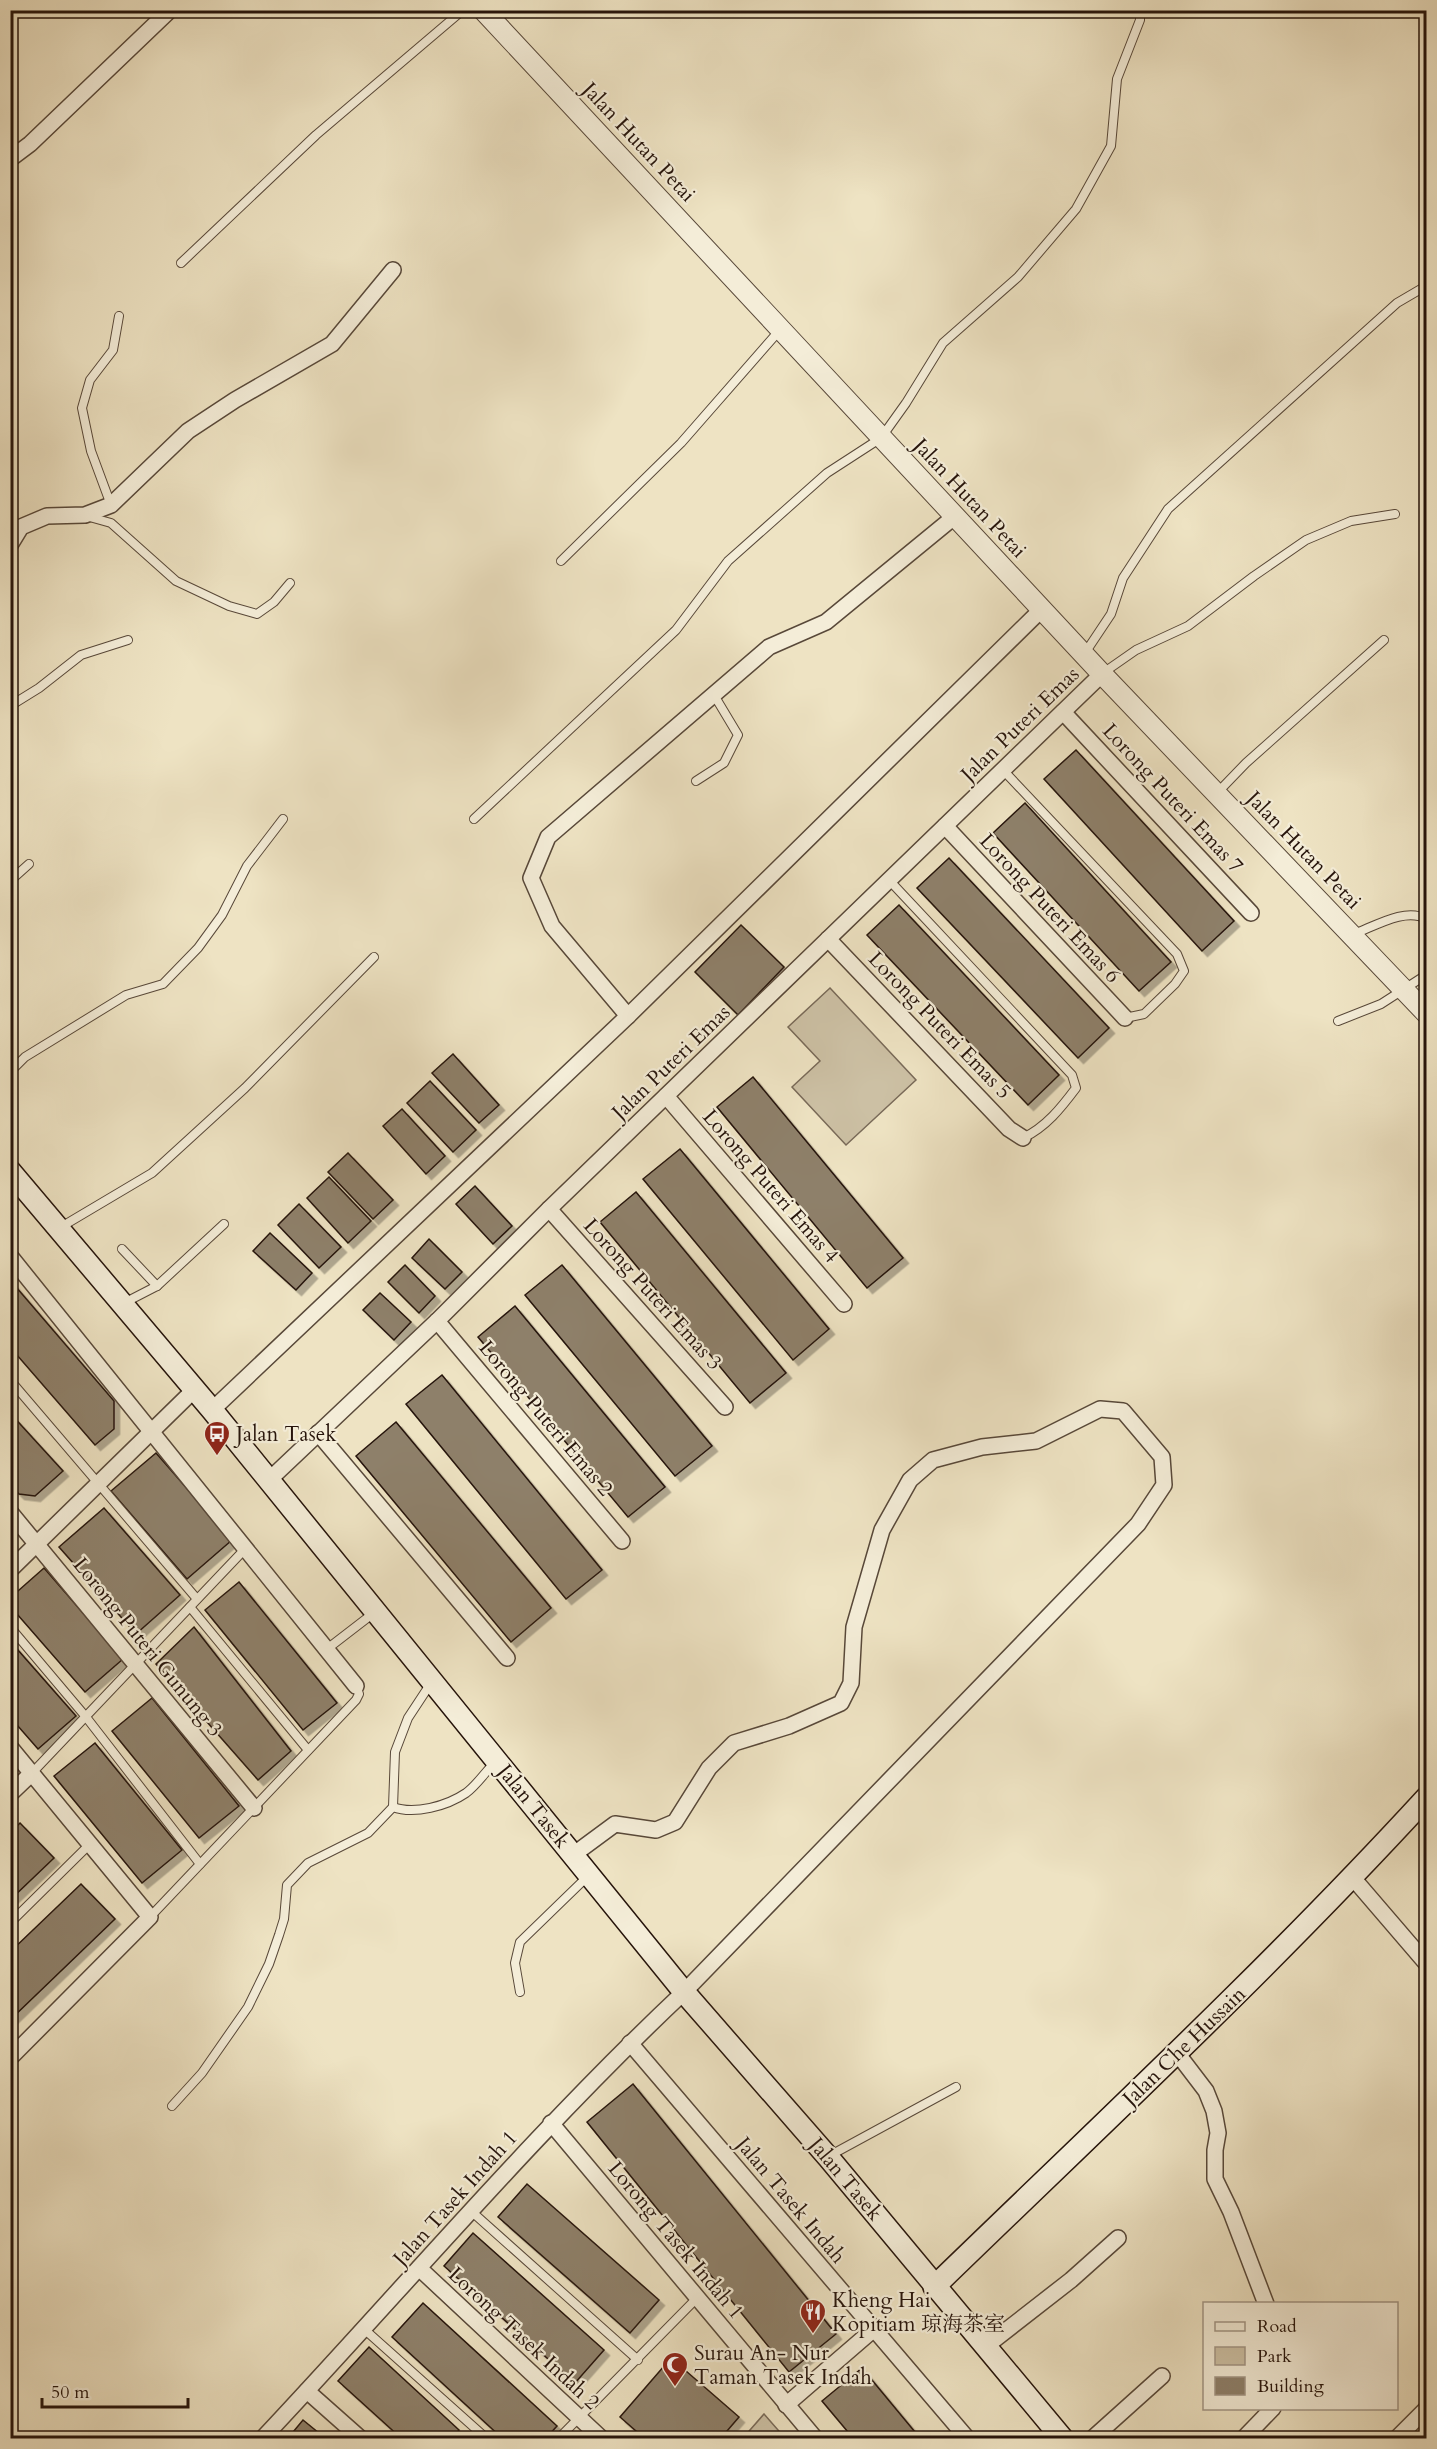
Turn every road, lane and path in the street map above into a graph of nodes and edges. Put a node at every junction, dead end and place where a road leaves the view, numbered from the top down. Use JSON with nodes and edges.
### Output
{"nodes":[{"id":1,"x":170,"y":10,"type":"edge"},
{"id":2,"x":463,"y":10,"type":"edge"},
{"id":3,"x":483,"y":10,"type":"edge"},
{"id":4,"x":1140,"y":10,"type":"edge"},
{"id":5,"x":10,"y":159,"type":"edge"},
{"id":6,"x":181,"y":263,"type":"dead end"},
{"id":7,"x":393,"y":270,"type":"dead end"},
{"id":8,"x":1426,"y":286,"type":"edge"},
{"id":9,"x":119,"y":316,"type":"dead end"},
{"id":10,"x":780,"y":330,"type":"junction"},
{"id":11,"x":881,"y":438,"type":"junction"},
{"id":12,"x":111,"y":505,"type":"junction"},
{"id":13,"x":1395,"y":514,"type":"dead end"},
{"id":14,"x":85,"y":515,"type":"junction"},
{"id":15,"x":954,"y":517,"type":"junction"},
{"id":16,"x":10,"y":545,"type":"edge"},
{"id":17,"x":561,"y":561,"type":"dead end"},
{"id":18,"x":290,"y":583,"type":"dead end"},
{"id":19,"x":1042,"y":609,"type":"junction"},
{"id":20,"x":128,"y":640,"type":"dead end"},
{"id":21,"x":1384,"y":640,"type":"dead end"},
{"id":22,"x":1084,"y":654,"type":"junction"},
{"id":23,"x":1102,"y":674,"type":"junction"},
{"id":24,"x":714,"y":695,"type":"junction"},
{"id":25,"x":10,"y":706,"type":"edge"},
{"id":26,"x":1063,"y":712,"type":"junction"},
{"id":27,"x":1003,"y":770,"type":"junction"},
{"id":28,"x":696,"y":781,"type":"dead end"},
{"id":29,"x":1216,"y":793,"type":"junction"},
{"id":30,"x":283,"y":819,"type":"dead end"},
{"id":31,"x":474,"y":819,"type":"dead end"},
{"id":32,"x":945,"y":826,"type":"junction"},
{"id":33,"x":29,"y":864,"type":"dead end"},
{"id":34,"x":889,"y":880,"type":"junction"},
{"id":35,"x":10,"y":881,"type":"edge"},
{"id":36,"x":1251,"y":913,"type":"dead end"},
{"id":37,"x":1426,"y":919,"type":"edge"},
{"id":38,"x":1353,"y":935,"type":"junction"},
{"id":39,"x":828,"y":939,"type":"junction"},
{"id":40,"x":374,"y":957,"type":"dead end"},
{"id":41,"x":1426,"y":975,"type":"edge"},
{"id":42,"x":1405,"y":990,"type":"junction"},
{"id":43,"x":1426,"y":1013,"type":"edge"},
{"id":44,"x":628,"y":1016,"type":"junction"},
{"id":45,"x":1125,"y":1018,"type":"joint"},
{"id":46,"x":1338,"y":1021,"type":"dead end"},
{"id":47,"x":10,"y":1072,"type":"edge"},
{"id":48,"x":666,"y":1096,"type":"junction"},
{"id":49,"x":1023,"y":1138,"type":"joint"},
{"id":50,"x":10,"y":1171,"type":"edge"},
{"id":51,"x":549,"y":1209,"type":"junction"},
{"id":52,"x":224,"y":1224,"type":"dead end"},
{"id":53,"x":59,"y":1228,"type":"junction"},
{"id":54,"x":122,"y":1249,"type":"dead end"},
{"id":55,"x":10,"y":1256,"type":"edge"},
{"id":56,"x":157,"y":1286,"type":"junction"},
{"id":57,"x":123,"y":1304,"type":"junction"},
{"id":58,"x":844,"y":1304,"type":"dead end"},
{"id":59,"x":437,"y":1321,"type":"junction"},
{"id":60,"x":10,"y":1380,"type":"edge"},
{"id":61,"x":195,"y":1389,"type":"junction"},
{"id":62,"x":725,"y":1407,"type":"dead end"},
{"id":63,"x":212,"y":1410,"type":"junction"},
{"id":64,"x":152,"y":1432,"type":"junction"},
{"id":65,"x":318,"y":1433,"type":"junction"},
{"id":66,"x":269,"y":1480,"type":"junction"},
{"id":67,"x":100,"y":1483,"type":"junction"},
{"id":68,"x":10,"y":1512,"type":"edge"},
{"id":69,"x":622,"y":1542,"type":"dead end"},
{"id":70,"x":37,"y":1544,"type":"junction"},
{"id":71,"x":245,"y":1549,"type":"junction"},
{"id":72,"x":10,"y":1570,"type":"edge"},
{"id":73,"x":197,"y":1599,"type":"junction"},
{"id":74,"x":190,"y":1607,"type":"junction"},
{"id":75,"x":375,"y":1612,"type":"junction"},
{"id":76,"x":10,"y":1627,"type":"edge"},
{"id":77,"x":327,"y":1649,"type":"junction"},
{"id":78,"x":507,"y":1658,"type":"dead end"},
{"id":79,"x":136,"y":1665,"type":"junction"},
{"id":80,"x":432,"y":1681,"type":"junction"},
{"id":81,"x":356,"y":1686,"type":"joint"},
{"id":82,"x":86,"y":1717,"type":"junction"},
{"id":83,"x":10,"y":1747,"type":"edge"},
{"id":84,"x":308,"y":1750,"type":"junction"},
{"id":85,"x":497,"y":1760,"type":"junction"},
{"id":86,"x":32,"y":1773,"type":"junction"},
{"id":87,"x":10,"y":1794,"type":"edge"},
{"id":88,"x":1426,"y":1798,"type":"edge"},
{"id":89,"x":393,"y":1807,"type":"junction"},
{"id":90,"x":254,"y":1808,"type":"junction"},
{"id":91,"x":90,"y":1844,"type":"junction"},
{"id":92,"x":573,"y":1855,"type":"junction"},
{"id":93,"x":201,"y":1864,"type":"junction"},
{"id":94,"x":589,"y":1875,"type":"junction"},
{"id":95,"x":1353,"y":1878,"type":"junction"},
{"id":96,"x":150,"y":1917,"type":"junction"},
{"id":97,"x":10,"y":1923,"type":"edge"},
{"id":98,"x":1426,"y":1964,"type":"edge"},
{"id":99,"x":520,"y":1992,"type":"dead end"},
{"id":100,"x":684,"y":1992,"type":"junction"},
{"id":101,"x":630,"y":2043,"type":"junction"},
{"id":102,"x":1177,"y":2053,"type":"junction"},
{"id":103,"x":10,"y":2058,"type":"edge"},
{"id":104,"x":956,"y":2087,"type":"dead end"},
{"id":105,"x":171,"y":2106,"type":"dead end"},
{"id":106,"x":551,"y":2123,"type":"junction"},
{"id":107,"x":828,"y":2157,"type":"junction"},
{"id":108,"x":471,"y":2211,"type":"junction"},
{"id":109,"x":1118,"y":2238,"type":"dead end"},
{"id":110,"x":419,"y":2268,"type":"junction"},
{"id":111,"x":934,"y":2287,"type":"junction"},
{"id":112,"x":697,"y":2298,"type":"junction"},
{"id":113,"x":1265,"y":2302,"type":"edge"},
{"id":114,"x":364,"y":2329,"type":"junction"},
{"id":115,"x":873,"y":2329,"type":"junction"},
{"id":116,"x":985,"y":2347,"type":"junction"},
{"id":117,"x":638,"y":2360,"type":"junction"},
{"id":118,"x":1162,"y":2376,"type":"dead end"},
{"id":119,"x":307,"y":2391,"type":"junction"},
{"id":120,"x":786,"y":2405,"type":"junction"},
{"id":121,"x":1426,"y":2409,"type":"edge"},
{"id":122,"x":1272,"y":2410,"type":"edge"},
{"id":123,"x":578,"y":2419,"type":"junction"},
{"id":124,"x":263,"y":2439,"type":"edge"},
{"id":125,"x":360,"y":2439,"type":"edge"},
{"id":126,"x":486,"y":2439,"type":"edge"},
{"id":127,"x":559,"y":2439,"type":"edge"},
{"id":128,"x":600,"y":2439,"type":"edge"},
{"id":129,"x":814,"y":2439,"type":"edge"},
{"id":130,"x":967,"y":2439,"type":"edge"},
{"id":131,"x":1062,"y":2439,"type":"edge"},
{"id":132,"x":1092,"y":2439,"type":"edge"},
{"id":133,"x":1244,"y":2439,"type":"edge"},
{"id":134,"x":1397,"y":2439,"type":"edge"}],
"edges":[{"from":1,"to":5,"type":"street"},
{"from":2,"to":6,"type":"lane"},
{"from":3,"to":10,"type":"street","name":"Jalan Hutan Petai"},
{"from":4,"to":11,"type":"lane"},
{"from":7,"to":12,"type":"street"},
{"from":8,"to":22,"type":"lane"},
{"from":9,"to":12,"type":"lane"},
{"from":10,"to":11,"type":"street","name":"Jalan Hutan Petai"},
{"from":10,"to":17,"type":"lane"},
{"from":11,"to":15,"type":"street","name":"Jalan Hutan Petai"},
{"from":11,"to":31,"type":"lane"},
{"from":12,"to":14,"type":"street"},
{"from":13,"to":23,"type":"lane"},
{"from":14,"to":16,"type":"street"},
{"from":14,"to":18,"type":"lane"},
{"from":15,"to":19,"type":"street","name":"Jalan Hutan Petai"},
{"from":15,"to":24,"type":"street"},
{"from":19,"to":22,"type":"street","name":"Jalan Hutan Petai"},
{"from":19,"to":44,"type":"street"},
{"from":20,"to":25,"type":"lane"},
{"from":21,"to":29,"type":"lane"},
{"from":22,"to":23,"type":"street","name":"Jalan Hutan Petai"},
{"from":23,"to":26,"type":"street","name":"Jalan Puteri Emas"},
{"from":23,"to":29,"type":"street","name":"Jalan Hutan Petai"},
{"from":24,"to":28,"type":"lane"},
{"from":24,"to":44,"type":"street"},
{"from":26,"to":27,"type":"street","name":"Jalan Puteri Emas"},
{"from":26,"to":36,"type":"street","name":"Lorong Puteri Emas 7"},
{"from":27,"to":32,"type":"street","name":"Jalan Puteri Emas"},
{"from":27,"to":45,"type":"lane"},
{"from":29,"to":38,"type":"street","name":"Jalan Hutan Petai"},
{"from":30,"to":47,"type":"lane"},
{"from":32,"to":34,"type":"street","name":"Jalan Puteri Emas"},
{"from":32,"to":45,"type":"street","name":"Lorong Puteri Emas 6"},
{"from":33,"to":35,"type":"lane"},
{"from":34,"to":39,"type":"street","name":"Jalan Puteri Emas"},
{"from":34,"to":49,"type":"lane"},
{"from":37,"to":38,"type":"lane"},
{"from":38,"to":42,"type":"street","name":"Jalan Hutan Petai"},
{"from":39,"to":48,"type":"street","name":"Jalan Puteri Emas"},
{"from":39,"to":49,"type":"street","name":"Lorong Puteri Emas 5"},
{"from":40,"to":53,"type":"lane"},
{"from":41,"to":42,"type":"lane"},
{"from":42,"to":43,"type":"street","name":"Jalan Hutan Petai"},
{"from":42,"to":46,"type":"lane"},
{"from":44,"to":63,"type":"street"},
{"from":48,"to":51,"type":"street","name":"Jalan Puteri Emas"},
{"from":48,"to":58,"type":"street","name":"Lorong Puteri Emas 4"},
{"from":50,"to":53,"type":"main road","name":"Jalan Tasek"},
{"from":51,"to":59,"type":"street","name":"Jalan Puteri Emas"},
{"from":51,"to":62,"type":"street","name":"Lorong Puteri Emas 3"},
{"from":52,"to":56,"type":"lane"},
{"from":53,"to":57,"type":"main road","name":"Jalan Tasek"},
{"from":54,"to":56,"type":"lane"},
{"from":55,"to":64,"type":"street"},
{"from":56,"to":57,"type":"lane"},
{"from":57,"to":61,"type":"main road","name":"Jalan Tasek"},
{"from":59,"to":65,"type":"street","name":"Jalan Puteri Emas"},
{"from":59,"to":69,"type":"street","name":"Lorong Puteri Emas 2"},
{"from":60,"to":67,"type":"lane"},
{"from":61,"to":63,"type":"main road","name":"Jalan Tasek"},
{"from":61,"to":64,"type":"street"},
{"from":63,"to":66,"type":"main road","name":"Jalan Tasek"},
{"from":64,"to":67,"type":"street"},
{"from":64,"to":71,"type":"street"},
{"from":65,"to":66,"type":"street","name":"Jalan Puteri Emas"},
{"from":65,"to":78,"type":"street"},
{"from":66,"to":75,"type":"main road","name":"Jalan Tasek"},
{"from":67,"to":70,"type":"street"},
{"from":67,"to":73,"type":"lane"},
{"from":68,"to":70,"type":"street","name":"Lorong Puteri Gunung 3"},
{"from":70,"to":72,"type":"street"},
{"from":70,"to":79,"type":"street","name":"Lorong Puteri Gunung 3"},
{"from":71,"to":73,"type":"lane"},
{"from":71,"to":77,"type":"street"},
{"from":73,"to":74,"type":"lane"},
{"from":74,"to":79,"type":"lane"},
{"from":74,"to":84,"type":"lane"},
{"from":75,"to":77,"type":"lane"},
{"from":75,"to":80,"type":"main road","name":"Jalan Tasek"},
{"from":76,"to":82,"type":"lane"},
{"from":77,"to":81,"type":"street"},
{"from":79,"to":82,"type":"lane"},
{"from":79,"to":90,"type":"street","name":"Lorong Puteri Gunung 3"},
{"from":80,"to":85,"type":"main road","name":"Jalan Tasek"},
{"from":80,"to":89,"type":"lane"},
{"from":81,"to":84,"type":"lane"},
{"from":82,"to":86,"type":"lane"},
{"from":82,"to":93,"type":"lane"},
{"from":83,"to":86,"type":"street"},
{"from":84,"to":90,"type":"lane"},
{"from":85,"to":89,"type":"lane"},
{"from":85,"to":92,"type":"main road","name":"Jalan Tasek"},
{"from":86,"to":87,"type":"street"},
{"from":86,"to":91,"type":"street"},
{"from":88,"to":95,"type":"main road","name":"Jalan Che Hussain"},
{"from":89,"to":105,"type":"lane"},
{"from":90,"to":93,"type":"lane"},
{"from":91,"to":96,"type":"street"},
{"from":91,"to":97,"type":"lane"},
{"from":92,"to":94,"type":"main road","name":"Jalan Tasek"},
{"from":92,"to":100,"type":"street","name":"Jalan Tasek Indah 1"},
{"from":93,"to":96,"type":"lane"},
{"from":94,"to":99,"type":"lane"},
{"from":94,"to":100,"type":"main road","name":"Jalan Tasek"},
{"from":95,"to":98,"type":"street"},
{"from":95,"to":102,"type":"main road","name":"Jalan Che Hussain"},
{"from":96,"to":103,"type":"street"},
{"from":100,"to":101,"type":"street","name":"Jalan Tasek Indah 1"},
{"from":100,"to":107,"type":"main road","name":"Jalan Tasek"},
{"from":101,"to":106,"type":"street","name":"Jalan Tasek Indah 1"},
{"from":101,"to":115,"type":"street","name":"Jalan Tasek Indah"},
{"from":102,"to":111,"type":"main road","name":"Jalan Che Hussain"},
{"from":102,"to":113,"type":"street"},
{"from":104,"to":107,"type":"lane"},
{"from":106,"to":108,"type":"street","name":"Jalan Tasek Indah 1"},
{"from":106,"to":112,"type":"street","name":"Lorong Tasek Indah 1"},
{"from":107,"to":111,"type":"main road","name":"Jalan Tasek"},
{"from":108,"to":110,"type":"street","name":"Jalan Tasek Indah 1"},
{"from":108,"to":117,"type":"lane"},
{"from":109,"to":116,"type":"street"},
{"from":110,"to":114,"type":"street","name":"Jalan Tasek Indah 1"},
{"from":110,"to":123,"type":"street","name":"Lorong Tasek Indah 2"},
{"from":111,"to":116,"type":"main road","name":"Jalan Tasek"},
{"from":112,"to":117,"type":"lane"},
{"from":112,"to":120,"type":"street","name":"Lorong Tasek Indah 1"},
{"from":114,"to":119,"type":"street","name":"Jalan Tasek Indah 1"},
{"from":114,"to":126,"type":"lane"},
{"from":115,"to":120,"type":"street"},
{"from":115,"to":130,"type":"street","name":"Jalan Tasek Indah"},
{"from":116,"to":131,"type":"main road","name":"Jalan Tasek"},
{"from":117,"to":123,"type":"lane"},
{"from":118,"to":132,"type":"street"},
{"from":119,"to":124,"type":"street","name":"Jalan Tasek Indah 1"},
{"from":119,"to":125,"type":"street"},
{"from":120,"to":129,"type":"street","name":"Lorong Tasek Indah 1"},
{"from":121,"to":134,"type":"street"},
{"from":122,"to":133,"type":"street"},
{"from":123,"to":127,"type":"lane"},
{"from":123,"to":128,"type":"street","name":"Lorong Tasek Indah 2"}]}
